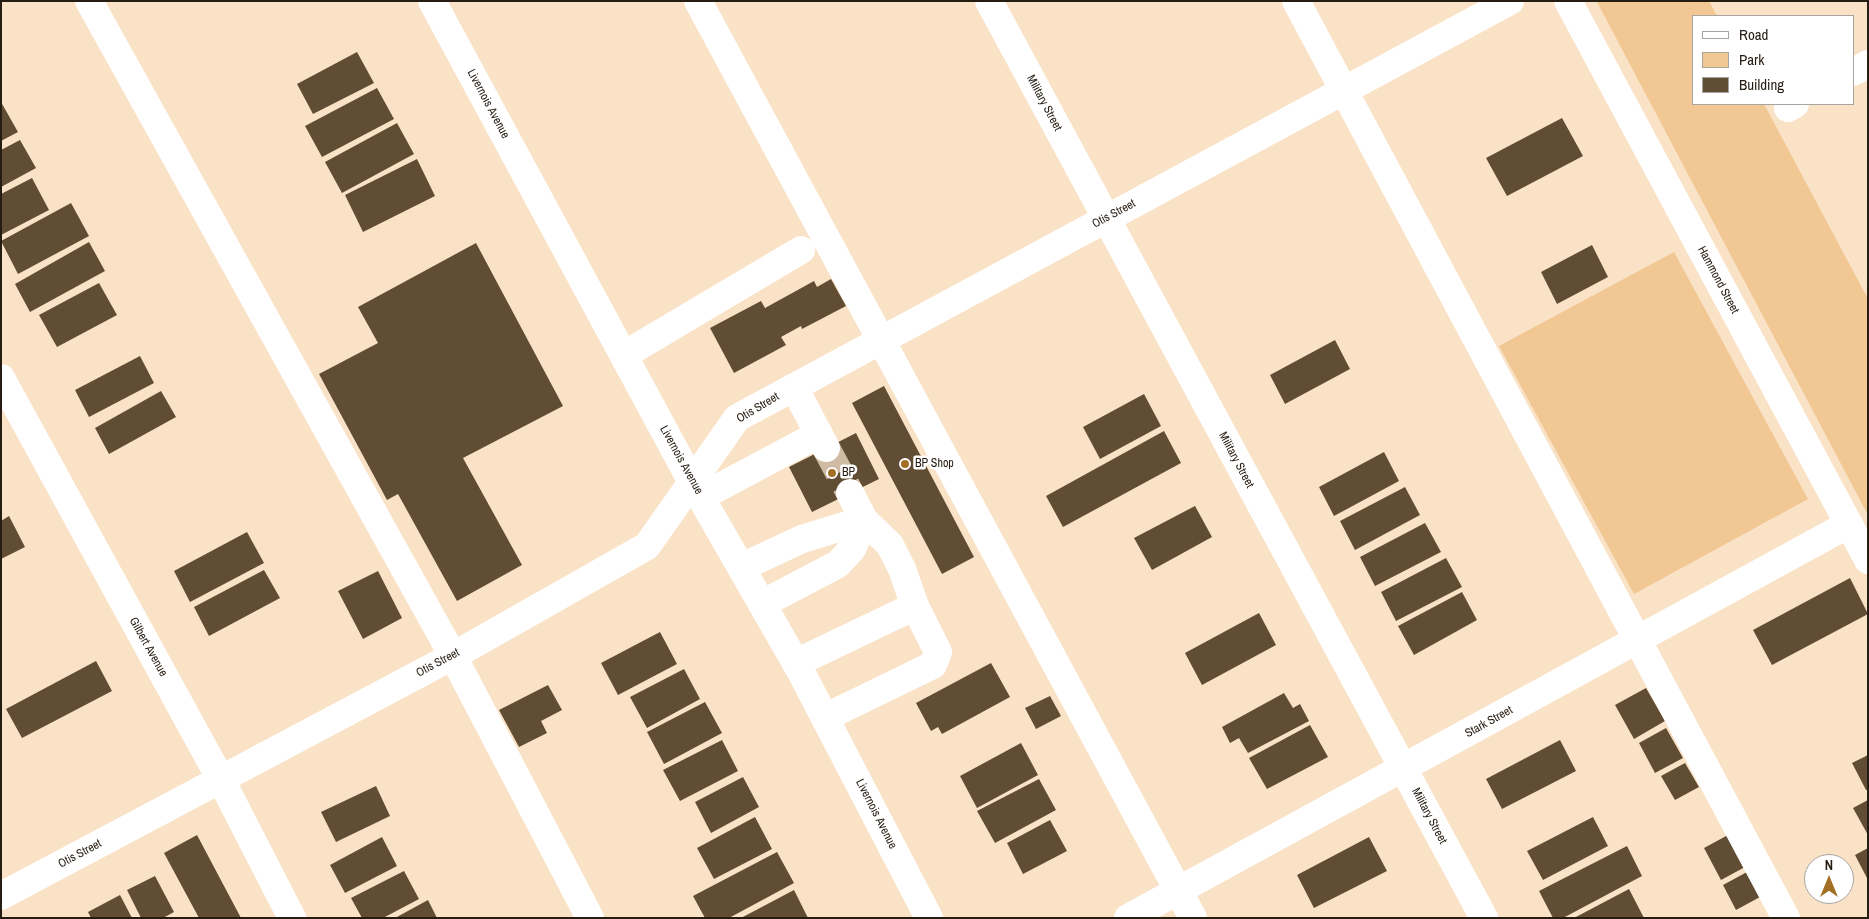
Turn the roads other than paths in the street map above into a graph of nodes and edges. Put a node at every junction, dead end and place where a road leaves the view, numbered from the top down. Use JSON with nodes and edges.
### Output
{"nodes":[{"id":1,"x":89,"y":1,"type":"edge"},
{"id":2,"x":432,"y":1,"type":"edge"},
{"id":3,"x":698,"y":1,"type":"edge"},
{"id":4,"x":989,"y":1,"type":"edge"},
{"id":5,"x":1296,"y":1,"type":"edge"},
{"id":6,"x":1510,"y":1,"type":"edge"},
{"id":7,"x":1568,"y":1,"type":"edge"},
{"id":8,"x":1868,"y":64,"type":"edge"},
{"id":9,"x":1854,"y":71,"type":"edge"},
{"id":10,"x":1344,"y":90,"type":"junction"},
{"id":11,"x":1106,"y":219,"type":"junction"},
{"id":12,"x":801,"y":250,"type":"dead end"},
{"id":13,"x":881,"y":340,"type":"junction"},
{"id":14,"x":624,"y":355,"type":"junction"},
{"id":15,"x":1,"y":378,"type":"edge"},
{"id":16,"x":794,"y":387,"type":"junction"},
{"id":17,"x":697,"y":489,"type":"junction"},
{"id":18,"x":850,"y":493,"type":"tunnel mouth"},
{"id":19,"x":864,"y":520,"type":"junction"},
{"id":20,"x":1849,"y":524,"type":"junction"},
{"id":21,"x":1868,"y":560,"type":"edge"},
{"id":22,"x":742,"y":567,"type":"junction"},
{"id":23,"x":762,"y":604,"type":"junction"},
{"id":24,"x":915,"y":606,"type":"junction"},
{"id":25,"x":1638,"y":640,"type":"junction"},
{"id":26,"x":453,"y":656,"type":"junction"},
{"id":27,"x":796,"y":663,"type":"junction"},
{"id":28,"x":826,"y":717,"type":"junction"},
{"id":29,"x":1404,"y":769,"type":"junction"},
{"id":30,"x":220,"y":778,"type":"junction"},
{"id":31,"x":1178,"y":890,"type":"junction"},
{"id":32,"x":1,"y":896,"type":"edge"},
{"id":33,"x":292,"y":918,"type":"edge"},
{"id":34,"x":590,"y":918,"type":"edge"},
{"id":35,"x":929,"y":918,"type":"edge"},
{"id":36,"x":1128,"y":918,"type":"edge"},
{"id":37,"x":1193,"y":918,"type":"edge"},
{"id":38,"x":1484,"y":918,"type":"edge"},
{"id":39,"x":1786,"y":918,"type":"edge"}],
"edges":[{"from":1,"to":26,"type":"street"},
{"from":2,"to":14,"type":"street","name":"Livernois Avenue"},
{"from":3,"to":13,"type":"street"},
{"from":4,"to":11,"type":"street","name":"Military Street"},
{"from":5,"to":10,"type":"street"},
{"from":6,"to":10,"type":"street","name":"Otis Street"},
{"from":7,"to":20,"type":"street","name":"Hammond Street"},
{"from":8,"to":9,"type":"street"},
{"from":10,"to":11,"type":"street","name":"Otis Street"},
{"from":10,"to":25,"type":"street"},
{"from":11,"to":13,"type":"street","name":"Otis Street"},
{"from":11,"to":29,"type":"street","name":"Military Street"},
{"from":12,"to":14,"type":"street"},
{"from":13,"to":16,"type":"street","name":"Otis Street"},
{"from":13,"to":31,"type":"street"},
{"from":14,"to":17,"type":"street","name":"Livernois Avenue"},
{"from":15,"to":30,"type":"street","name":"Gilbert Avenue"},
{"from":16,"to":17,"type":"street","name":"Otis Street"},
{"from":16,"to":17,"type":"street"},
{"from":17,"to":22,"type":"street","name":"Livernois Avenue"},
{"from":17,"to":26,"type":"street","name":"Otis Street"},
{"from":18,"to":19,"type":"street"},
{"from":19,"to":22,"type":"street"},
{"from":19,"to":23,"type":"street"},
{"from":19,"to":24,"type":"street"},
{"from":20,"to":21,"type":"street","name":"Hammond Street"},
{"from":20,"to":25,"type":"street","name":"Stark Street"},
{"from":22,"to":23,"type":"street","name":"Livernois Avenue"},
{"from":23,"to":27,"type":"street","name":"Livernois Avenue"},
{"from":24,"to":27,"type":"street"},
{"from":24,"to":28,"type":"street"},
{"from":25,"to":29,"type":"street","name":"Stark Street"},
{"from":25,"to":39,"type":"street"},
{"from":26,"to":30,"type":"street","name":"Otis Street"},
{"from":26,"to":34,"type":"street"},
{"from":27,"to":28,"type":"street","name":"Livernois Avenue"},
{"from":28,"to":35,"type":"street","name":"Livernois Avenue"},
{"from":29,"to":31,"type":"street","name":"Stark Street"},
{"from":29,"to":38,"type":"street","name":"Military Street"},
{"from":30,"to":32,"type":"street","name":"Otis Street"},
{"from":30,"to":33,"type":"street","name":"Gilbert Avenue"},
{"from":31,"to":36,"type":"street","name":"Stark Street"},
{"from":31,"to":37,"type":"street"}]}
